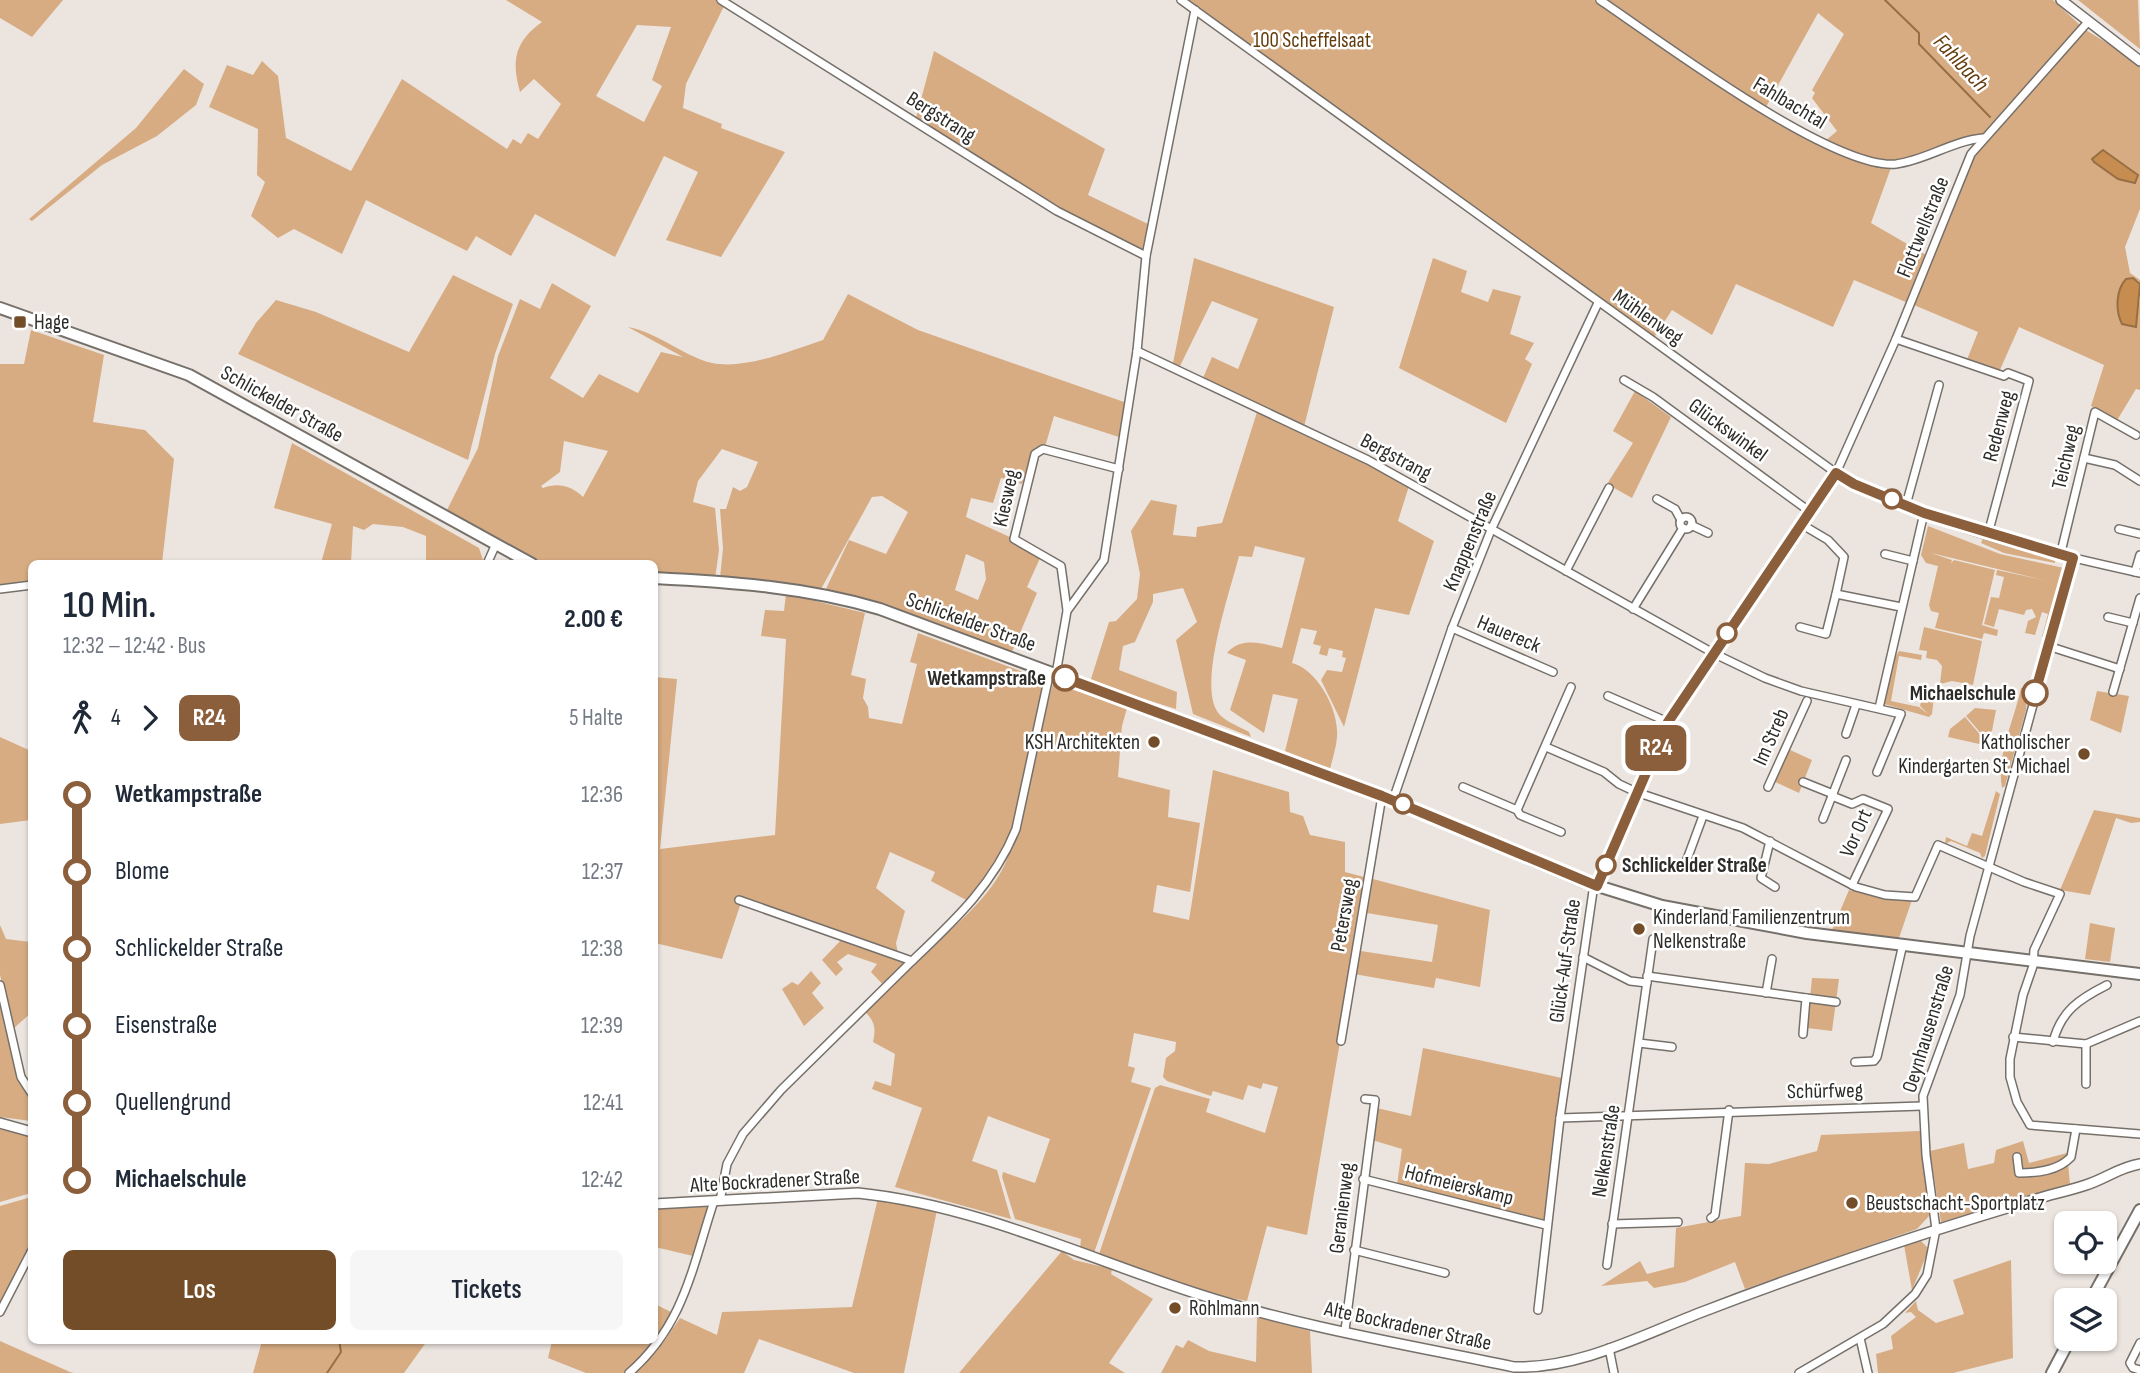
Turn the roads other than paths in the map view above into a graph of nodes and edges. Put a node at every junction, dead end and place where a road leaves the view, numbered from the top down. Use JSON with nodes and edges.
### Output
{"nodes":[{"id":1,"x":721,"y":0,"type":"edge"},
{"id":2,"x":1181,"y":0,"type":"edge"},
{"id":3,"x":1600,"y":0,"type":"edge"},
{"id":4,"x":2061,"y":0,"type":"edge"},
{"id":5,"x":734,"y":3,"type":"edge"},
{"id":6,"x":1195,"y":10,"type":"junction"},
{"id":7,"x":2087,"y":23,"type":"junction"},
{"id":8,"x":2140,"y":61,"type":"edge"},
{"id":9,"x":1983,"y":138,"type":"junction"},
{"id":10,"x":1146,"y":256,"type":"junction"},
{"id":11,"x":1598,"y":303,"type":"junction"},
{"id":12,"x":0,"y":308,"type":"edge"},
{"id":13,"x":1896,"y":339,"type":"junction"},
{"id":14,"x":1137,"y":351,"type":"junction"},
{"id":15,"x":1624,"y":380,"type":"dead end"},
{"id":16,"x":1939,"y":385,"type":"dead end"},
{"id":17,"x":2136,"y":435,"type":"dead end"},
{"id":18,"x":2084,"y":458,"type":"junction"},
{"id":19,"x":1119,"y":469,"type":"junction"},
{"id":20,"x":1836,"y":473,"type":"junction"},
{"id":21,"x":2140,"y":481,"type":"edge"},
{"id":22,"x":1609,"y":488,"type":"dead end"},
{"id":23,"x":1657,"y":499,"type":"dead end"},
{"id":24,"x":1906,"y":505,"type":"junction"},
{"id":25,"x":1809,"y":511,"type":"junction"},
{"id":26,"x":1924,"y":513,"type":"junction"},
{"id":27,"x":1685,"y":524,"type":"junction"},
{"id":28,"x":1801,"y":524,"type":"junction"},
{"id":29,"x":2119,"y":529,"type":"dead end"},
{"id":30,"x":1491,"y":530,"type":"junction"},
{"id":31,"x":1708,"y":533,"type":"dead end"},
{"id":32,"x":1988,"y":534,"type":"junction"},
{"id":33,"x":2140,"y":534,"type":"edge"},
{"id":34,"x":495,"y":546,"type":"junction"},
{"id":35,"x":1885,"y":554,"type":"dead end"},
{"id":36,"x":2140,"y":555,"type":"edge"},
{"id":37,"x":2060,"y":556,"type":"junction"},
{"id":38,"x":2073,"y":558,"type":"junction"},
{"id":39,"x":489,"y":560,"type":"edge"},
{"id":40,"x":524,"y":560,"type":"edge"},
{"id":41,"x":1913,"y":561,"type":"junction"},
{"id":42,"x":1566,"y":570,"type":"junction"},
{"id":43,"x":2137,"y":572,"type":"edge"},
{"id":44,"x":658,"y":578,"type":"edge"},
{"id":45,"x":28,"y":586,"type":"edge"},
{"id":46,"x":0,"y":589,"type":"edge"},
{"id":47,"x":1836,"y":594,"type":"junction"},
{"id":48,"x":2140,"y":598,"type":"edge"},
{"id":49,"x":1901,"y":607,"type":"junction"},
{"id":50,"x":1633,"y":608,"type":"junction"},
{"id":51,"x":1068,"y":611,"type":"junction"},
{"id":52,"x":2108,"y":617,"type":"dead end"},
{"id":53,"x":2133,"y":623,"type":"junction"},
{"id":54,"x":1800,"y":627,"type":"dead end"},
{"id":55,"x":1452,"y":628,"type":"junction"},
{"id":56,"x":2131,"y":634,"type":"junction"},
{"id":57,"x":2140,"y":636,"type":"edge"},
{"id":58,"x":2048,"y":646,"type":"junction"},
{"id":59,"x":1715,"y":654,"type":"junction"},
{"id":60,"x":2120,"y":669,"type":"junction"},
{"id":61,"x":1553,"y":672,"type":"dead end"},
{"id":62,"x":1053,"y":673,"type":"junction"},
{"id":63,"x":1571,"y":687,"type":"dead end"},
{"id":64,"x":1801,"y":691,"type":"junction"},
{"id":65,"x":2113,"y":692,"type":"dead end"},
{"id":66,"x":1817,"y":695,"type":"junction"},
{"id":67,"x":1608,"y":696,"type":"dead end"},
{"id":68,"x":1807,"y":701,"type":"junction"},
{"id":69,"x":1856,"y":705,"type":"junction"},
{"id":70,"x":1879,"y":708,"type":"junction"},
{"id":71,"x":1668,"y":722,"type":"junction"},
{"id":72,"x":1846,"y":734,"type":"dead end"},
{"id":73,"x":1546,"y":747,"type":"junction"},
{"id":74,"x":1846,"y":760,"type":"dead end"},
{"id":75,"x":1877,"y":772,"type":"dead end"},
{"id":76,"x":1803,"y":782,"type":"dead end"},
{"id":77,"x":1463,"y":787,"type":"dead end"},
{"id":78,"x":1768,"y":787,"type":"dead end"},
{"id":79,"x":1636,"y":792,"type":"junction"},
{"id":80,"x":1833,"y":795,"type":"junction"},
{"id":81,"x":1387,"y":798,"type":"junction"},
{"id":82,"x":1517,"y":810,"type":"junction"},
{"id":83,"x":1703,"y":816,"type":"junction"},
{"id":84,"x":1823,"y":819,"type":"dead end"},
{"id":85,"x":1560,"y":832,"type":"dead end"},
{"id":86,"x":1770,"y":841,"type":"junction"},
{"id":87,"x":1686,"y":862,"type":"dead end"},
{"id":88,"x":1989,"y":867,"type":"junction"},
{"id":89,"x":1852,"y":885,"type":"junction"},
{"id":90,"x":1597,"y":886,"type":"junction"},
{"id":91,"x":1775,"y":887,"type":"dead end"},
{"id":92,"x":739,"y":900,"type":"dead end"},
{"id":93,"x":1653,"y":939,"type":"dead end"},
{"id":94,"x":1903,"y":944,"type":"junction"},
{"id":95,"x":1969,"y":952,"type":"junction"},
{"id":96,"x":1583,"y":957,"type":"junction"},
{"id":97,"x":1772,"y":959,"type":"dead end"},
{"id":98,"x":912,"y":961,"type":"junction"},
{"id":99,"x":2033,"y":961,"type":"junction"},
{"id":100,"x":2140,"y":974,"type":"edge"},
{"id":101,"x":1647,"y":979,"type":"junction"},
{"id":102,"x":0,"y":985,"type":"edge"},
{"id":103,"x":2106,"y":985,"type":"dead end"},
{"id":104,"x":1766,"y":993,"type":"junction"},
{"id":105,"x":1806,"y":998,"type":"junction"},
{"id":106,"x":1836,"y":1002,"type":"dead end"},
{"id":107,"x":2140,"y":1021,"type":"edge"},
{"id":108,"x":1803,"y":1034,"type":"dead end"},
{"id":109,"x":2013,"y":1037,"type":"junction"},
{"id":110,"x":1341,"y":1041,"type":"dead end"},
{"id":111,"x":2053,"y":1042,"type":"junction"},
{"id":112,"x":1639,"y":1043,"type":"junction"},
{"id":113,"x":2086,"y":1044,"type":"junction"},
{"id":114,"x":1672,"y":1047,"type":"dead end"},
{"id":115,"x":1855,"y":1062,"type":"dead end"},
{"id":116,"x":2086,"y":1084,"type":"dead end"},
{"id":117,"x":28,"y":1088,"type":"edge"},
{"id":118,"x":1365,"y":1098,"type":"dead end"},
{"id":119,"x":1922,"y":1106,"type":"junction"},
{"id":120,"x":1729,"y":1110,"type":"junction"},
{"id":121,"x":1630,"y":1116,"type":"junction"},
{"id":122,"x":1560,"y":1118,"type":"junction"},
{"id":123,"x":0,"y":1123,"type":"edge"},
{"id":124,"x":2076,"y":1129,"type":"junction"},
{"id":125,"x":28,"y":1131,"type":"edge"},
{"id":126,"x":2140,"y":1133,"type":"edge"},
{"id":127,"x":2017,"y":1157,"type":"dead end"},
{"id":128,"x":2140,"y":1164,"type":"edge"},
{"id":129,"x":1363,"y":1179,"type":"junction"},
{"id":130,"x":717,"y":1201,"type":"junction"},
{"id":131,"x":658,"y":1204,"type":"edge"},
{"id":132,"x":2140,"y":1210,"type":"edge"},
{"id":133,"x":1711,"y":1218,"type":"dead end"},
{"id":134,"x":1678,"y":1222,"type":"dead end"},
{"id":135,"x":1612,"y":1224,"type":"junction"},
{"id":136,"x":1546,"y":1225,"type":"junction"},
{"id":137,"x":1936,"y":1229,"type":"junction"},
{"id":138,"x":1354,"y":1250,"type":"junction"},
{"id":139,"x":28,"y":1258,"type":"edge"},
{"id":140,"x":1607,"y":1265,"type":"dead end"},
{"id":141,"x":1445,"y":1273,"type":"dead end"},
{"id":142,"x":2098,"y":1288,"type":"edge"},
{"id":143,"x":1538,"y":1310,"type":"dead end"},
{"id":144,"x":0,"y":1312,"type":"edge"},
{"id":145,"x":1345,"y":1330,"type":"junction"},
{"id":146,"x":1860,"y":1338,"type":"junction"},
{"id":147,"x":2140,"y":1343,"type":"edge"},
{"id":148,"x":1609,"y":1348,"type":"junction"},
{"id":149,"x":2064,"y":1351,"type":"edge"},
{"id":150,"x":2140,"y":1370,"type":"edge"},
{"id":151,"x":629,"y":1373,"type":"edge"},
{"id":152,"x":1614,"y":1373,"type":"edge"},
{"id":153,"x":1799,"y":1373,"type":"edge"},
{"id":154,"x":1868,"y":1373,"type":"edge"},
{"id":155,"x":2052,"y":1373,"type":"edge"}],
"edges":[{"from":1,"to":5,"type":"street","name":"Bergstrang"},
{"from":2,"to":6,"type":"street","name":"Mühlenweg"},
{"from":3,"to":9,"type":"street","name":"Fahlbachtal"},
{"from":4,"to":7,"type":"street"},
{"from":5,"to":10,"type":"street","name":"Bergstrang"},
{"from":6,"to":10,"type":"street"},
{"from":6,"to":11,"type":"street","name":"Mühlenweg"},
{"from":7,"to":8,"type":"street"},
{"from":7,"to":9,"type":"street","name":"Flottwellstraße"},
{"from":9,"to":13,"type":"street","name":"Flottwellstraße"},
{"from":10,"to":14,"type":"street"},
{"from":11,"to":20,"type":"street","name":"Mühlenweg"},
{"from":11,"to":30,"type":"street","name":"Knappenstraße"},
{"from":12,"to":34,"type":"main road","name":"Schlickelder Straße"},
{"from":13,"to":20,"type":"street","name":"Flottwellstraße"},
{"from":13,"to":32,"type":"street","name":"Redenweg"},
{"from":14,"to":19,"type":"street","name":"Kiesweg"},
{"from":14,"to":30,"type":"street","name":"Bergstrang"},
{"from":15,"to":25,"type":"street","name":"Glückswinkel"},
{"from":16,"to":24,"type":"street"},
{"from":17,"to":18,"type":"street","name":"Teichweg"},
{"from":18,"to":21,"type":"street"},
{"from":18,"to":37,"type":"street","name":"Teichweg"},
{"from":19,"to":51,"type":"street","name":"Kiesweg"},
{"from":19,"to":51,"type":"street","name":"Kiesweg"},
{"from":20,"to":24,"type":"street","name":"Mühlenweg"},
{"from":20,"to":25,"type":"street","name":"Glück-Auf-Straße"},
{"from":22,"to":42,"type":"street"},
{"from":23,"to":27,"type":"street"},
{"from":24,"to":26,"type":"street","name":"Mühlenweg"},
{"from":25,"to":28,"type":"street","name":"Glück-Auf-Straße"},
{"from":26,"to":32,"type":"street","name":"Mühlenweg"},
{"from":26,"to":41,"type":"street"},
{"from":27,"to":31,"type":"street"},
{"from":27,"to":50,"type":"street"},
{"from":28,"to":47,"type":"street"},
{"from":28,"to":59,"type":"street","name":"Glück-Auf-Straße"},
{"from":29,"to":33,"type":"street"},
{"from":30,"to":42,"type":"street","name":"Bergstrang"},
{"from":30,"to":55,"type":"street","name":"Knappenstraße"},
{"from":32,"to":37,"type":"street","name":"Mühlenweg"},
{"from":34,"to":39,"type":"street"},
{"from":34,"to":40,"type":"main road","name":"Schlickelder Straße"},
{"from":35,"to":41,"type":"street"},
{"from":36,"to":43,"type":"street"},
{"from":37,"to":38,"type":"street","name":"Mühlenweg"},
{"from":38,"to":43,"type":"street","name":"Mühlenweg"},
{"from":38,"to":58,"type":"street","name":"Oeynhausenstraße"},
{"from":41,"to":49,"type":"street"},
{"from":42,"to":50,"type":"street","name":"Bergstrang"},
{"from":44,"to":62,"type":"main road","name":"Schlickelder Straße"},
{"from":45,"to":46,"type":"street"},
{"from":47,"to":49,"type":"street"},
{"from":47,"to":54,"type":"street"},
{"from":48,"to":53,"type":"street"},
{"from":49,"to":70,"type":"street"},
{"from":50,"to":59,"type":"street","name":"Bergstrang"},
{"from":51,"to":62,"type":"street","name":"Kiesweg"},
{"from":52,"to":53,"type":"street"},
{"from":53,"to":56,"type":"street"},
{"from":55,"to":61,"type":"street","name":"Hauereck"},
{"from":55,"to":81,"type":"street","name":"Knappenstraße"},
{"from":56,"to":57,"type":"street"},
{"from":56,"to":60,"type":"street"},
{"from":58,"to":60,"type":"street"},
{"from":58,"to":88,"type":"street","name":"Oeynhausenstraße"},
{"from":59,"to":64,"type":"street","name":"Bergstrang"},
{"from":59,"to":71,"type":"street","name":"Glück-Auf-Straße"},
{"from":60,"to":65,"type":"street"},
{"from":62,"to":81,"type":"main road","name":"Schlickelder Straße"},
{"from":62,"to":98,"type":"street"},
{"from":63,"to":73,"type":"street"},
{"from":64,"to":66,"type":"street","name":"Bergstrang"},
{"from":64,"to":68,"type":"street"},
{"from":66,"to":68,"type":"street"},
{"from":66,"to":69,"type":"street","name":"Bergstrang"},
{"from":67,"to":71,"type":"street"},
{"from":68,"to":78,"type":"street","name":"Im Streb"},
{"from":69,"to":70,"type":"street","name":"Bergstrang"},
{"from":69,"to":72,"type":"street"},
{"from":70,"to":75,"type":"street"},
{"from":71,"to":79,"type":"street","name":"Glück-Auf-Straße"},
{"from":73,"to":79,"type":"street"},
{"from":73,"to":82,"type":"street"},
{"from":74,"to":80,"type":"street","name":"Vor Ort"},
{"from":76,"to":80,"type":"street"},
{"from":77,"to":82,"type":"street"},
{"from":79,"to":83,"type":"street"},
{"from":79,"to":90,"type":"street","name":"Glück-Auf-Straße"},
{"from":80,"to":84,"type":"street","name":"Vor Ort"},
{"from":80,"to":89,"type":"street","name":"Vor Ort"},
{"from":81,"to":90,"type":"main road","name":"Schlickelder Straße"},
{"from":81,"to":110,"type":"street","name":"Petersweg"},
{"from":82,"to":85,"type":"street"},
{"from":83,"to":86,"type":"street"},
{"from":83,"to":87,"type":"street"},
{"from":86,"to":89,"type":"street"},
{"from":86,"to":91,"type":"street"},
{"from":88,"to":89,"type":"street"},
{"from":88,"to":95,"type":"street","name":"Oeynhausenstraße"},
{"from":88,"to":99,"type":"street"},
{"from":90,"to":94,"type":"main road","name":"Schlickelder Straße"},
{"from":90,"to":96,"type":"street","name":"Glück-Auf-Straße"},
{"from":92,"to":98,"type":"street"},
{"from":93,"to":101,"type":"street","name":"Nelkenstraße"},
{"from":94,"to":95,"type":"main road","name":"Schlickelder Straße"},
{"from":94,"to":115,"type":"street"},
{"from":95,"to":99,"type":"main road","name":"Schlickelder Straße"},
{"from":95,"to":119,"type":"street","name":"Oeynhausenstraße"},
{"from":96,"to":101,"type":"street"},
{"from":96,"to":122,"type":"street","name":"Glück-Auf-Straße"},
{"from":97,"to":104,"type":"street"},
{"from":98,"to":130,"type":"street"},
{"from":99,"to":100,"type":"main road","name":"Schlickelder Straße"},
{"from":99,"to":109,"type":"street"},
{"from":101,"to":104,"type":"street"},
{"from":101,"to":112,"type":"street","name":"Nelkenstraße"},
{"from":102,"to":117,"type":"street"},
{"from":103,"to":111,"type":"street"},
{"from":104,"to":105,"type":"street"},
{"from":105,"to":106,"type":"street"},
{"from":105,"to":108,"type":"street"},
{"from":107,"to":113,"type":"street"},
{"from":109,"to":111,"type":"street"},
{"from":109,"to":124,"type":"street"},
{"from":111,"to":113,"type":"street"},
{"from":112,"to":114,"type":"street"},
{"from":112,"to":121,"type":"street","name":"Nelkenstraße"},
{"from":113,"to":116,"type":"street"},
{"from":118,"to":129,"type":"street","name":"Geranienweg"},
{"from":119,"to":120,"type":"street","name":"Schürfweg"},
{"from":119,"to":137,"type":"street","name":"Oeynhausenstraße"},
{"from":120,"to":121,"type":"street","name":"Schürfweg"},
{"from":120,"to":133,"type":"street"},
{"from":121,"to":122,"type":"street","name":"Schürfweg"},
{"from":121,"to":135,"type":"street","name":"Nelkenstraße"},
{"from":122,"to":136,"type":"street","name":"Glück-Auf-Straße"},
{"from":123,"to":125,"type":"street"},
{"from":124,"to":126,"type":"street"},
{"from":124,"to":127,"type":"street"},
{"from":128,"to":137,"type":"street","name":"Alte Bockradener Straße"},
{"from":129,"to":136,"type":"street","name":"Hofmeierskamp"},
{"from":129,"to":138,"type":"street","name":"Geranienweg"},
{"from":130,"to":131,"type":"street","name":"Alte Bockradener Straße"},
{"from":130,"to":145,"type":"street","name":"Alte Bockradener Straße"},
{"from":130,"to":151,"type":"street"},
{"from":132,"to":142,"type":"main road"},
{"from":134,"to":135,"type":"street"},
{"from":135,"to":140,"type":"street","name":"Nelkenstraße"},
{"from":136,"to":143,"type":"street","name":"Glück-Auf-Straße"},
{"from":137,"to":146,"type":"street","name":"Oeynhausenstraße"},
{"from":137,"to":148,"type":"street","name":"Alte Bockradener Straße"},
{"from":138,"to":141,"type":"street"},
{"from":138,"to":145,"type":"street","name":"Geranienweg"},
{"from":139,"to":144,"type":"street"},
{"from":145,"to":148,"type":"street","name":"Alte Bockradener Straße"},
{"from":146,"to":153,"type":"street","name":"Oeynhausenstraße"},
{"from":146,"to":154,"type":"street"},
{"from":147,"to":150,"type":"street"},
{"from":148,"to":152,"type":"street"},
{"from":149,"to":155,"type":"main road"}]}
